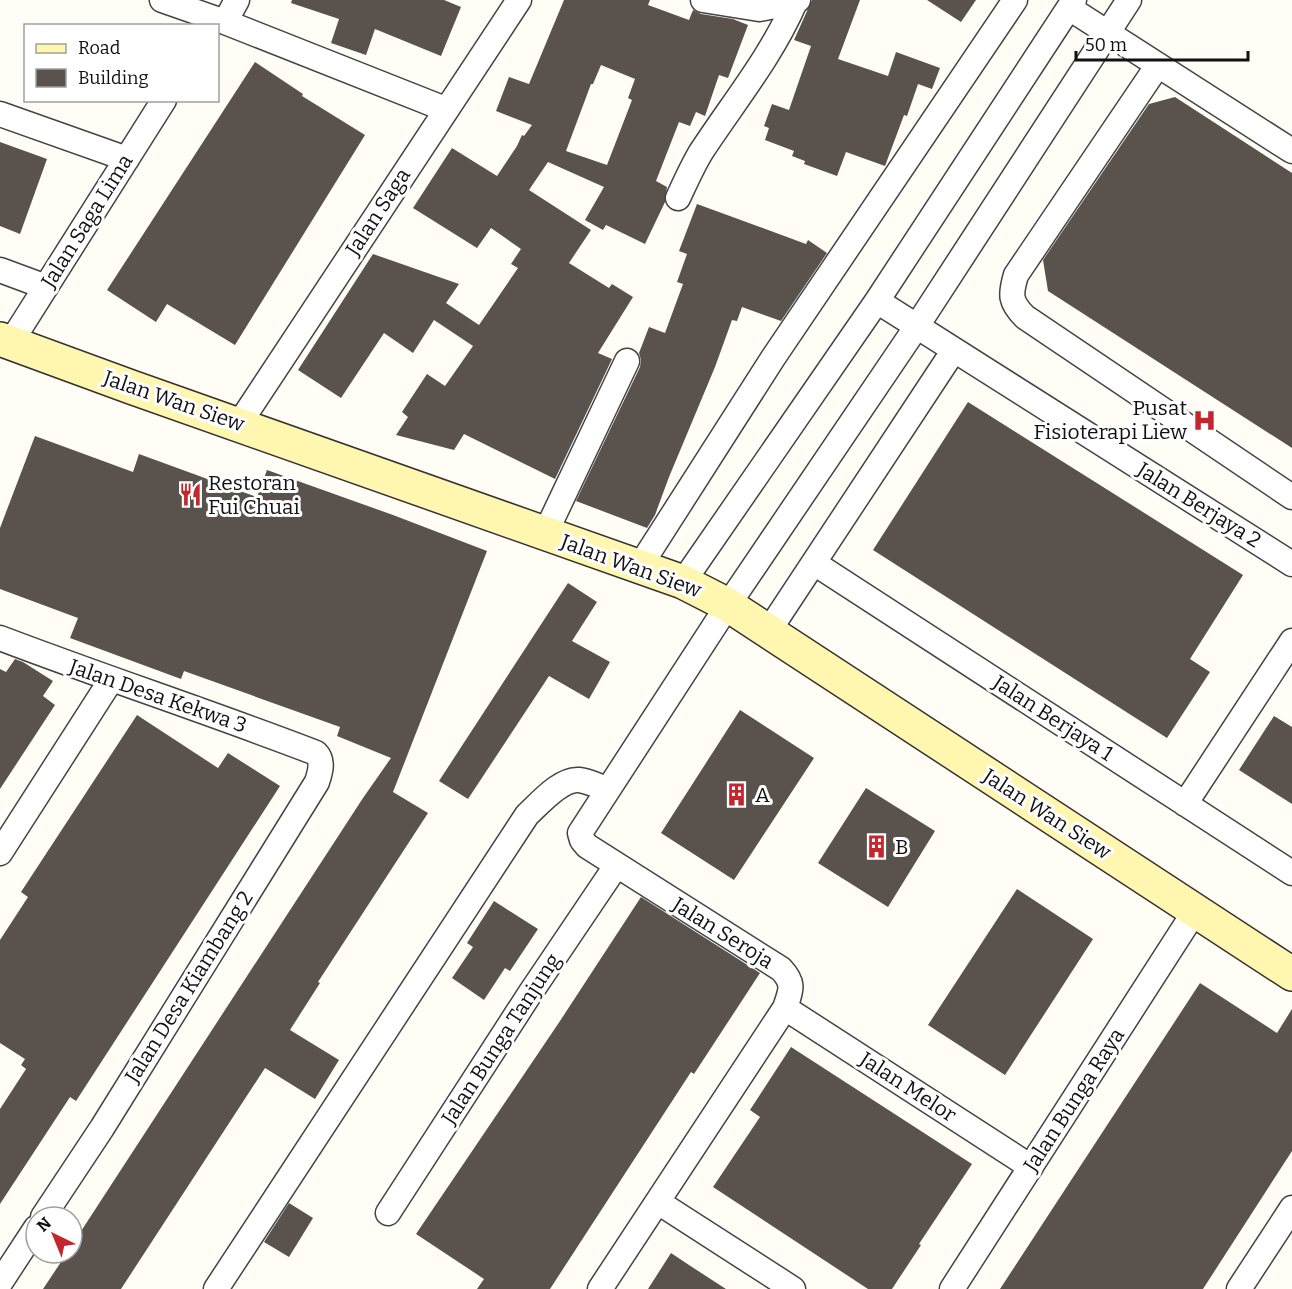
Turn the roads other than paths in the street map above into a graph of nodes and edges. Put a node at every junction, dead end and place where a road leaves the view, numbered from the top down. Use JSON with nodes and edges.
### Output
{"nodes":[{"id":1,"x":162,"y":0,"type":"edge"},
{"id":2,"x":237,"y":0,"type":"edge"},
{"id":3,"x":519,"y":0,"type":"edge"},
{"id":4,"x":703,"y":0,"type":"edge"},
{"id":5,"x":1015,"y":0,"type":"edge"},
{"id":6,"x":1129,"y":0,"type":"edge"},
{"id":7,"x":796,"y":1,"type":"edge"},
{"id":8,"x":1072,"y":4,"type":"edge"},
{"id":9,"x":225,"y":22,"type":"junction"},
{"id":10,"x":1108,"y":34,"type":"junction"},
{"id":11,"x":1158,"y":65,"type":"junction"},
{"id":12,"x":163,"y":102,"type":"edge"},
{"id":13,"x":445,"y":109,"type":"junction"},
{"id":14,"x":0,"y":114,"type":"edge"},
{"id":15,"x":1292,"y":151,"type":"edge"},
{"id":16,"x":127,"y":159,"type":"junction"},
{"id":17,"x":678,"y":198,"type":"dead end"},
{"id":18,"x":0,"y":270,"type":"edge"},
{"id":19,"x":46,"y":286,"type":"junction"},
{"id":20,"x":877,"y":302,"type":"junction"},
{"id":21,"x":917,"y":326,"type":"junction"},
{"id":22,"x":5,"y":340,"type":"edge"},
{"id":23,"x":954,"y":350,"type":"junction"},
{"id":24,"x":627,"y":361,"type":"dead end"},
{"id":25,"x":239,"y":424,"type":"junction"},
{"id":26,"x":1292,"y":497,"type":"edge"},
{"id":27,"x":545,"y":534,"type":"junction"},
{"id":28,"x":814,"y":563,"type":"junction"},
{"id":29,"x":1292,"y":564,"type":"edge"},
{"id":30,"x":640,"y":566,"type":"junction"},
{"id":31,"x":683,"y":582,"type":"junction"},
{"id":32,"x":728,"y":605,"type":"junction"},
{"id":33,"x":768,"y":632,"type":"junction"},
{"id":34,"x":0,"y":638,"type":"edge"},
{"id":35,"x":1292,"y":641,"type":"edge"},
{"id":36,"x":111,"y":680,"type":"junction"},
{"id":37,"x":316,"y":753,"type":"joint"},
{"id":38,"x":607,"y":789,"type":"junction"},
{"id":39,"x":1185,"y":804,"type":"junction"},
{"id":40,"x":0,"y":852,"type":"edge"},
{"id":41,"x":616,"y":866,"type":"junction"},
{"id":42,"x":1292,"y":873,"type":"edge"},
{"id":43,"x":1195,"y":911,"type":"junction"},
{"id":44,"x":1292,"y":974,"type":"edge"},
{"id":45,"x":785,"y":1008,"type":"junction"},
{"id":46,"x":1031,"y":1167,"type":"junction"},
{"id":47,"x":658,"y":1202,"type":"junction"},
{"id":48,"x":51,"y":1205,"type":"edge"},
{"id":49,"x":1292,"y":1208,"type":"edge"},
{"id":50,"x":388,"y":1213,"type":"dead end"},
{"id":51,"x":24,"y":1246,"type":"edge"},
{"id":52,"x":0,"y":1282,"type":"edge"},
{"id":53,"x":216,"y":1289,"type":"edge"},
{"id":54,"x":600,"y":1289,"type":"edge"},
{"id":55,"x":793,"y":1289,"type":"edge"},
{"id":56,"x":952,"y":1289,"type":"edge"},
{"id":57,"x":1239,"y":1289,"type":"edge"}],
"edges":[{"from":1,"to":9,"type":"street"},
{"from":2,"to":9,"type":"street"},
{"from":3,"to":13,"type":"street","name":"Jalan Saga"},
{"from":4,"to":7,"type":"street"},
{"from":5,"to":30,"type":"street"},
{"from":6,"to":10,"type":"street","name":"Jalan Seroja"},
{"from":7,"to":17,"type":"street"},
{"from":8,"to":10,"type":"street"},
{"from":8,"to":20,"type":"street"},
{"from":9,"to":13,"type":"street"},
{"from":10,"to":11,"type":"street"},
{"from":10,"to":21,"type":"street","name":"Jalan Seroja"},
{"from":11,"to":15,"type":"street"},
{"from":11,"to":26,"type":"street"},
{"from":12,"to":16,"type":"street","name":"Jalan Saga Lima"},
{"from":13,"to":25,"type":"street","name":"Jalan Saga"},
{"from":14,"to":16,"type":"street"},
{"from":16,"to":19,"type":"street","name":"Jalan Saga Lima"},
{"from":18,"to":19,"type":"street"},
{"from":19,"to":22,"type":"street","name":"Jalan Saga Lima"},
{"from":20,"to":21,"type":"street","name":"Jalan Berjaya 2"},
{"from":20,"to":31,"type":"street"},
{"from":21,"to":23,"type":"street","name":"Jalan Berjaya 2"},
{"from":21,"to":32,"type":"street","name":"Jalan Seroja"},
{"from":22,"to":25,"type":"street","name":"Jalan Wan Siew"},
{"from":23,"to":28,"type":"street"},
{"from":23,"to":29,"type":"street","name":"Jalan Berjaya 2"},
{"from":24,"to":27,"type":"street"},
{"from":25,"to":27,"type":"street","name":"Jalan Wan Siew"},
{"from":27,"to":30,"type":"street","name":"Jalan Wan Siew"},
{"from":28,"to":33,"type":"street"},
{"from":28,"to":39,"type":"street","name":"Jalan Berjaya 1"},
{"from":30,"to":31,"type":"street","name":"Jalan Wan Siew"},
{"from":31,"to":32,"type":"street","name":"Jalan Wan Siew"},
{"from":32,"to":33,"type":"street","name":"Jalan Wan Siew"},
{"from":32,"to":38,"type":"street","name":"Jalan Seroja"},
{"from":33,"to":43,"type":"street","name":"Jalan Wan Siew"},
{"from":34,"to":36,"type":"street","name":"Jalan Desa Kekwa 3"},
{"from":35,"to":39,"type":"street"},
{"from":36,"to":37,"type":"street","name":"Jalan Desa Kekwa 3"},
{"from":36,"to":40,"type":"street"},
{"from":37,"to":48,"type":"street","name":"Jalan Desa Kiambang 2"},
{"from":38,"to":41,"type":"street","name":"Jalan Seroja"},
{"from":38,"to":53,"type":"street"},
{"from":39,"to":42,"type":"street","name":"Jalan Berjaya 1"},
{"from":41,"to":45,"type":"street","name":"Jalan Seroja"},
{"from":41,"to":50,"type":"street","name":"Jalan Bunga Tanjung"},
{"from":43,"to":44,"type":"street","name":"Jalan Wan Siew"},
{"from":43,"to":46,"type":"street","name":"Jalan Bunga Raya"},
{"from":45,"to":46,"type":"street","name":"Jalan Melor"},
{"from":45,"to":47,"type":"street","name":"Jalan Seroja"},
{"from":46,"to":56,"type":"street","name":"Jalan Bunga Raya"},
{"from":47,"to":54,"type":"street","name":"Jalan Seroja"},
{"from":47,"to":55,"type":"street"},
{"from":49,"to":57,"type":"street"},
{"from":51,"to":52,"type":"street"}]}
